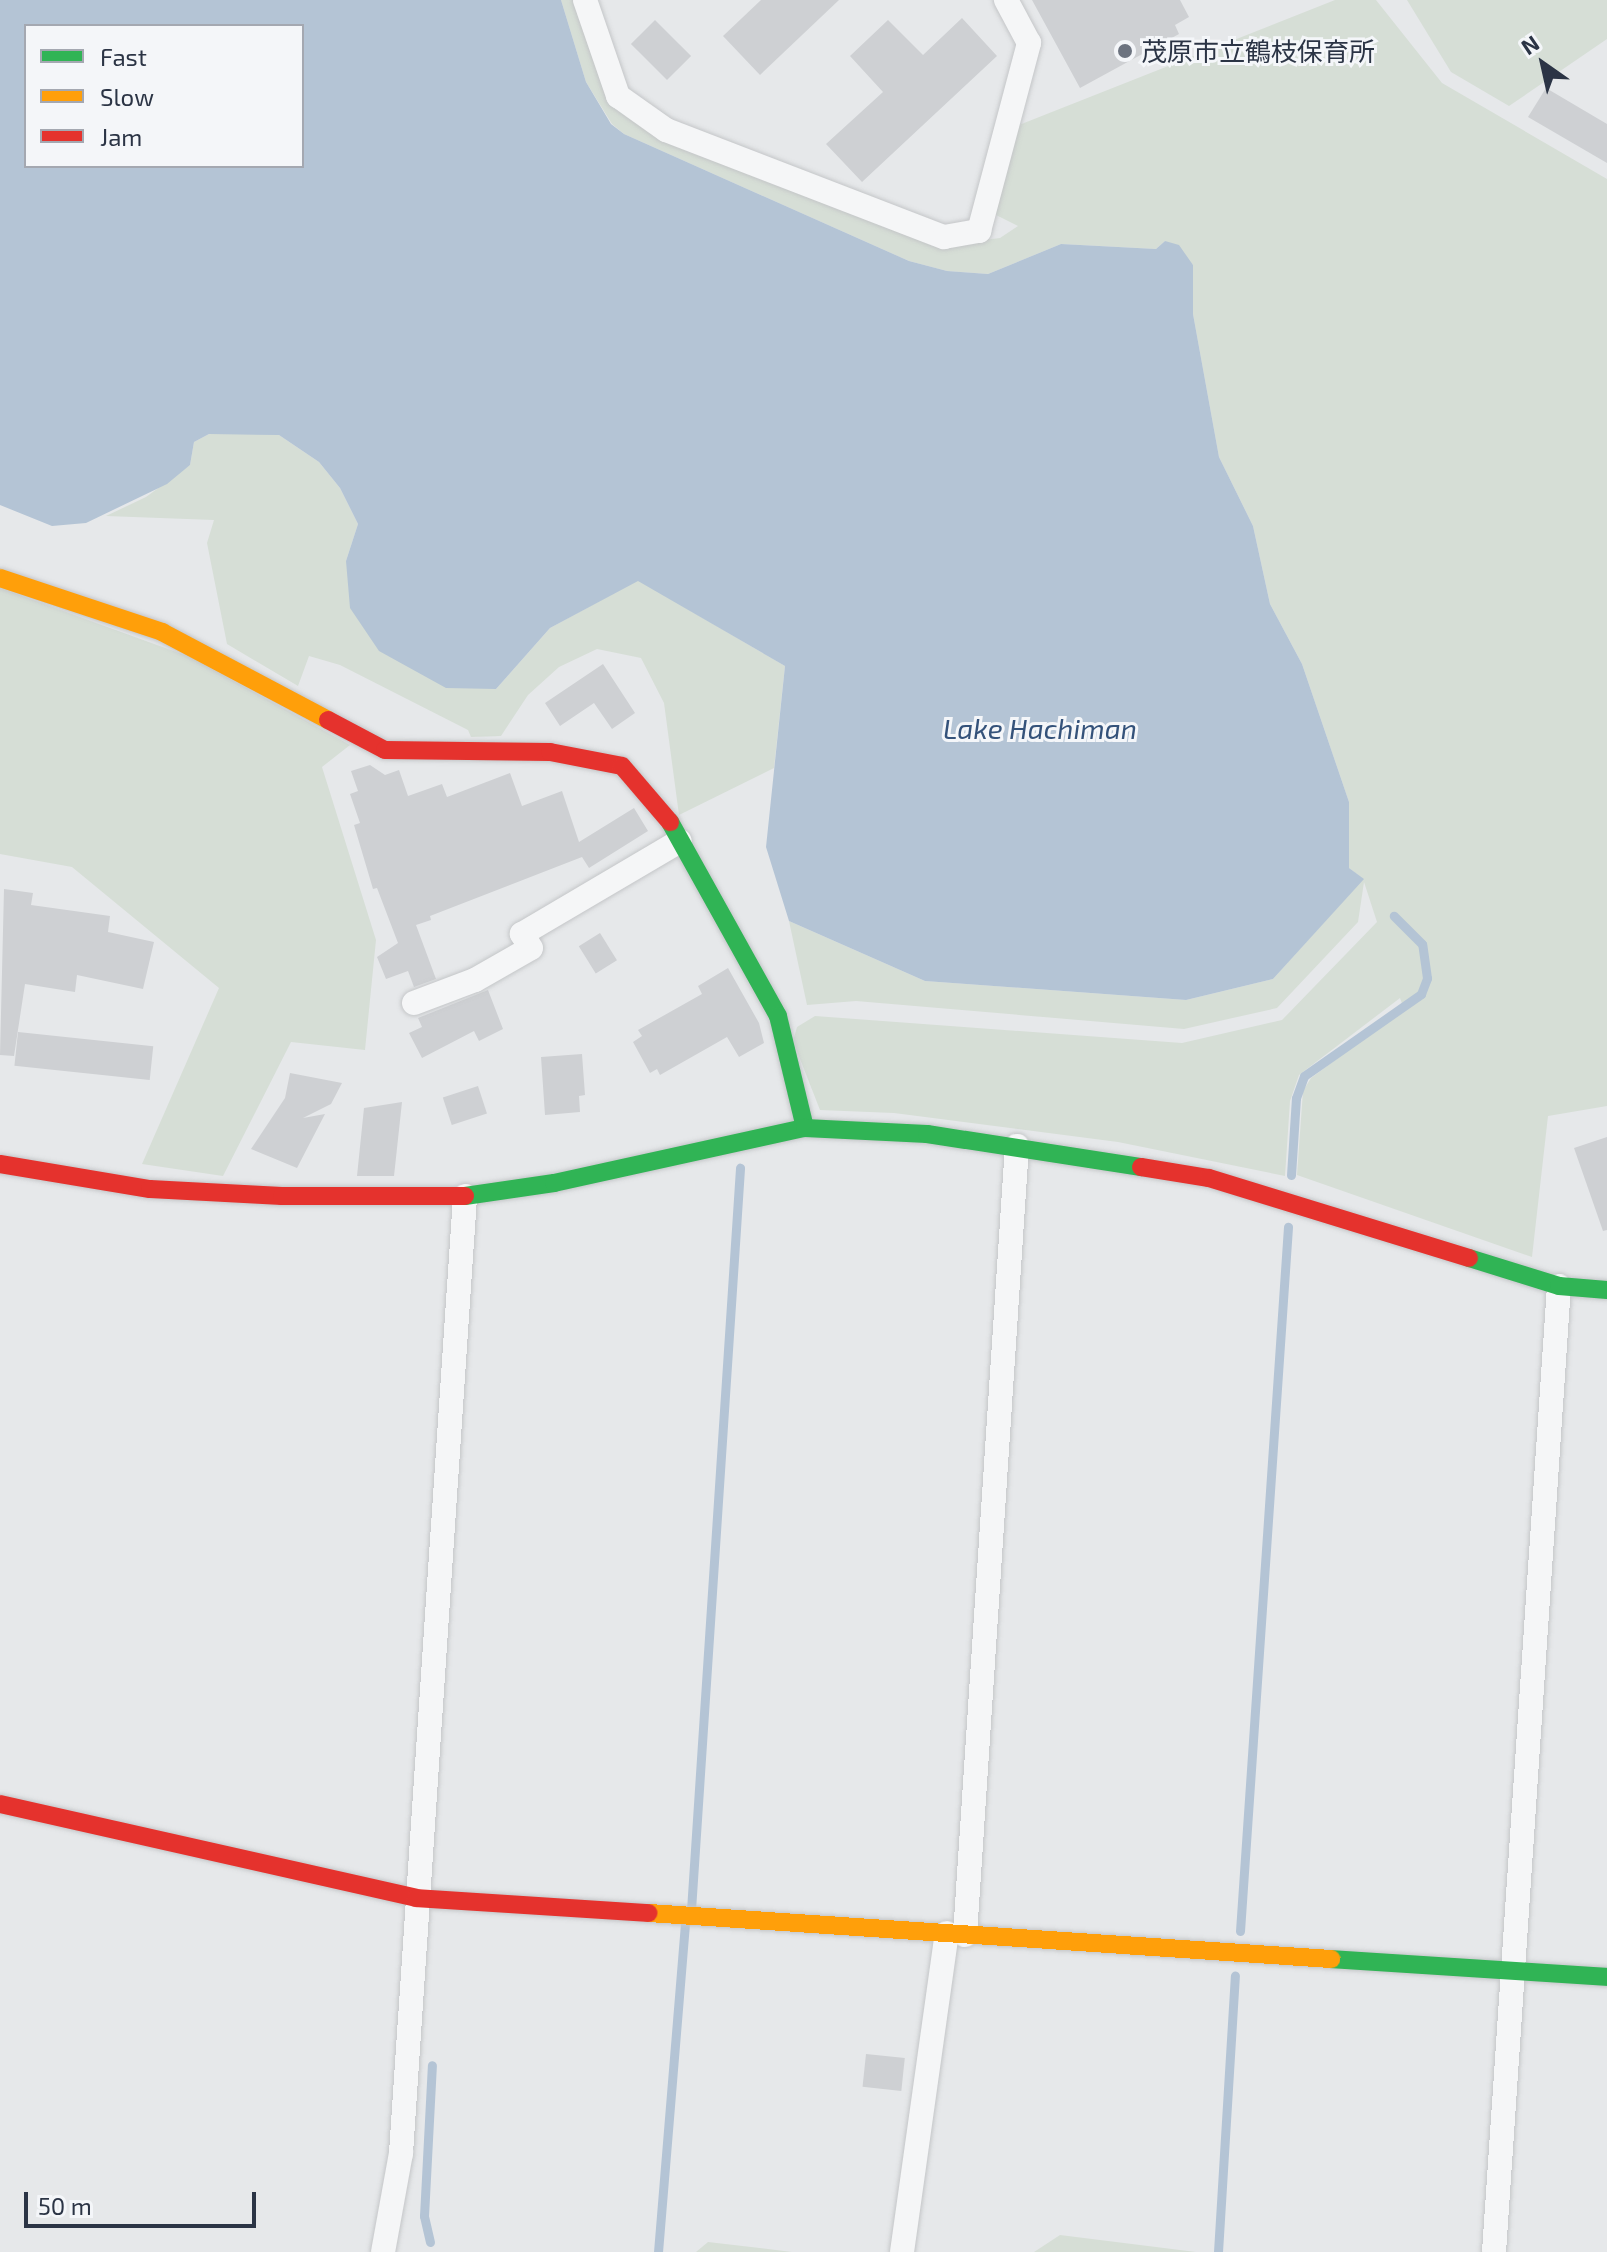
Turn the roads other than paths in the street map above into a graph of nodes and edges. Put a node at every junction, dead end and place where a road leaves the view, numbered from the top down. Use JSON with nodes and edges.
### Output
{"nodes":[{"id":1,"x":585,"y":0,"type":"edge"},
{"id":2,"x":1006,"y":0,"type":"edge"},
{"id":3,"x":0,"y":578,"type":"edge"},
{"id":4,"x":680,"y":841,"type":"junction"},
{"id":5,"x":414,"y":1003,"type":"dead end"},
{"id":6,"x":805,"y":1128,"type":"junction"},
{"id":7,"x":1017,"y":1146,"type":"junction"},
{"id":8,"x":0,"y":1164,"type":"edge"},
{"id":9,"x":465,"y":1196,"type":"junction"},
{"id":10,"x":1559,"y":1286,"type":"junction"},
{"id":11,"x":1607,"y":1290,"type":"edge"},
{"id":12,"x":0,"y":1804,"type":"edge"},
{"id":13,"x":416,"y":1898,"type":"junction"},
{"id":14,"x":956,"y":1934,"type":"junction"},
{"id":15,"x":1513,"y":1971,"type":"junction"},
{"id":16,"x":1607,"y":1977,"type":"edge"},
{"id":17,"x":383,"y":2252,"type":"edge"},
{"id":18,"x":902,"y":2252,"type":"edge"},
{"id":19,"x":1494,"y":2252,"type":"edge"}],
"edges":[{"from":1,"to":2,"type":"street"},
{"from":3,"to":4,"type":"street"},
{"from":4,"to":5,"type":"street"},
{"from":4,"to":6,"type":"street"},
{"from":6,"to":7,"type":"street"},
{"from":6,"to":9,"type":"street"},
{"from":7,"to":10,"type":"street"},
{"from":7,"to":14,"type":"street"},
{"from":8,"to":9,"type":"street"},
{"from":9,"to":13,"type":"street"},
{"from":10,"to":11,"type":"street"},
{"from":10,"to":15,"type":"street"},
{"from":12,"to":13,"type":"street"},
{"from":13,"to":14,"type":"street"},
{"from":13,"to":17,"type":"street"},
{"from":14,"to":15,"type":"street"},
{"from":14,"to":18,"type":"street"},
{"from":15,"to":16,"type":"street"},
{"from":15,"to":19,"type":"street"}]}
